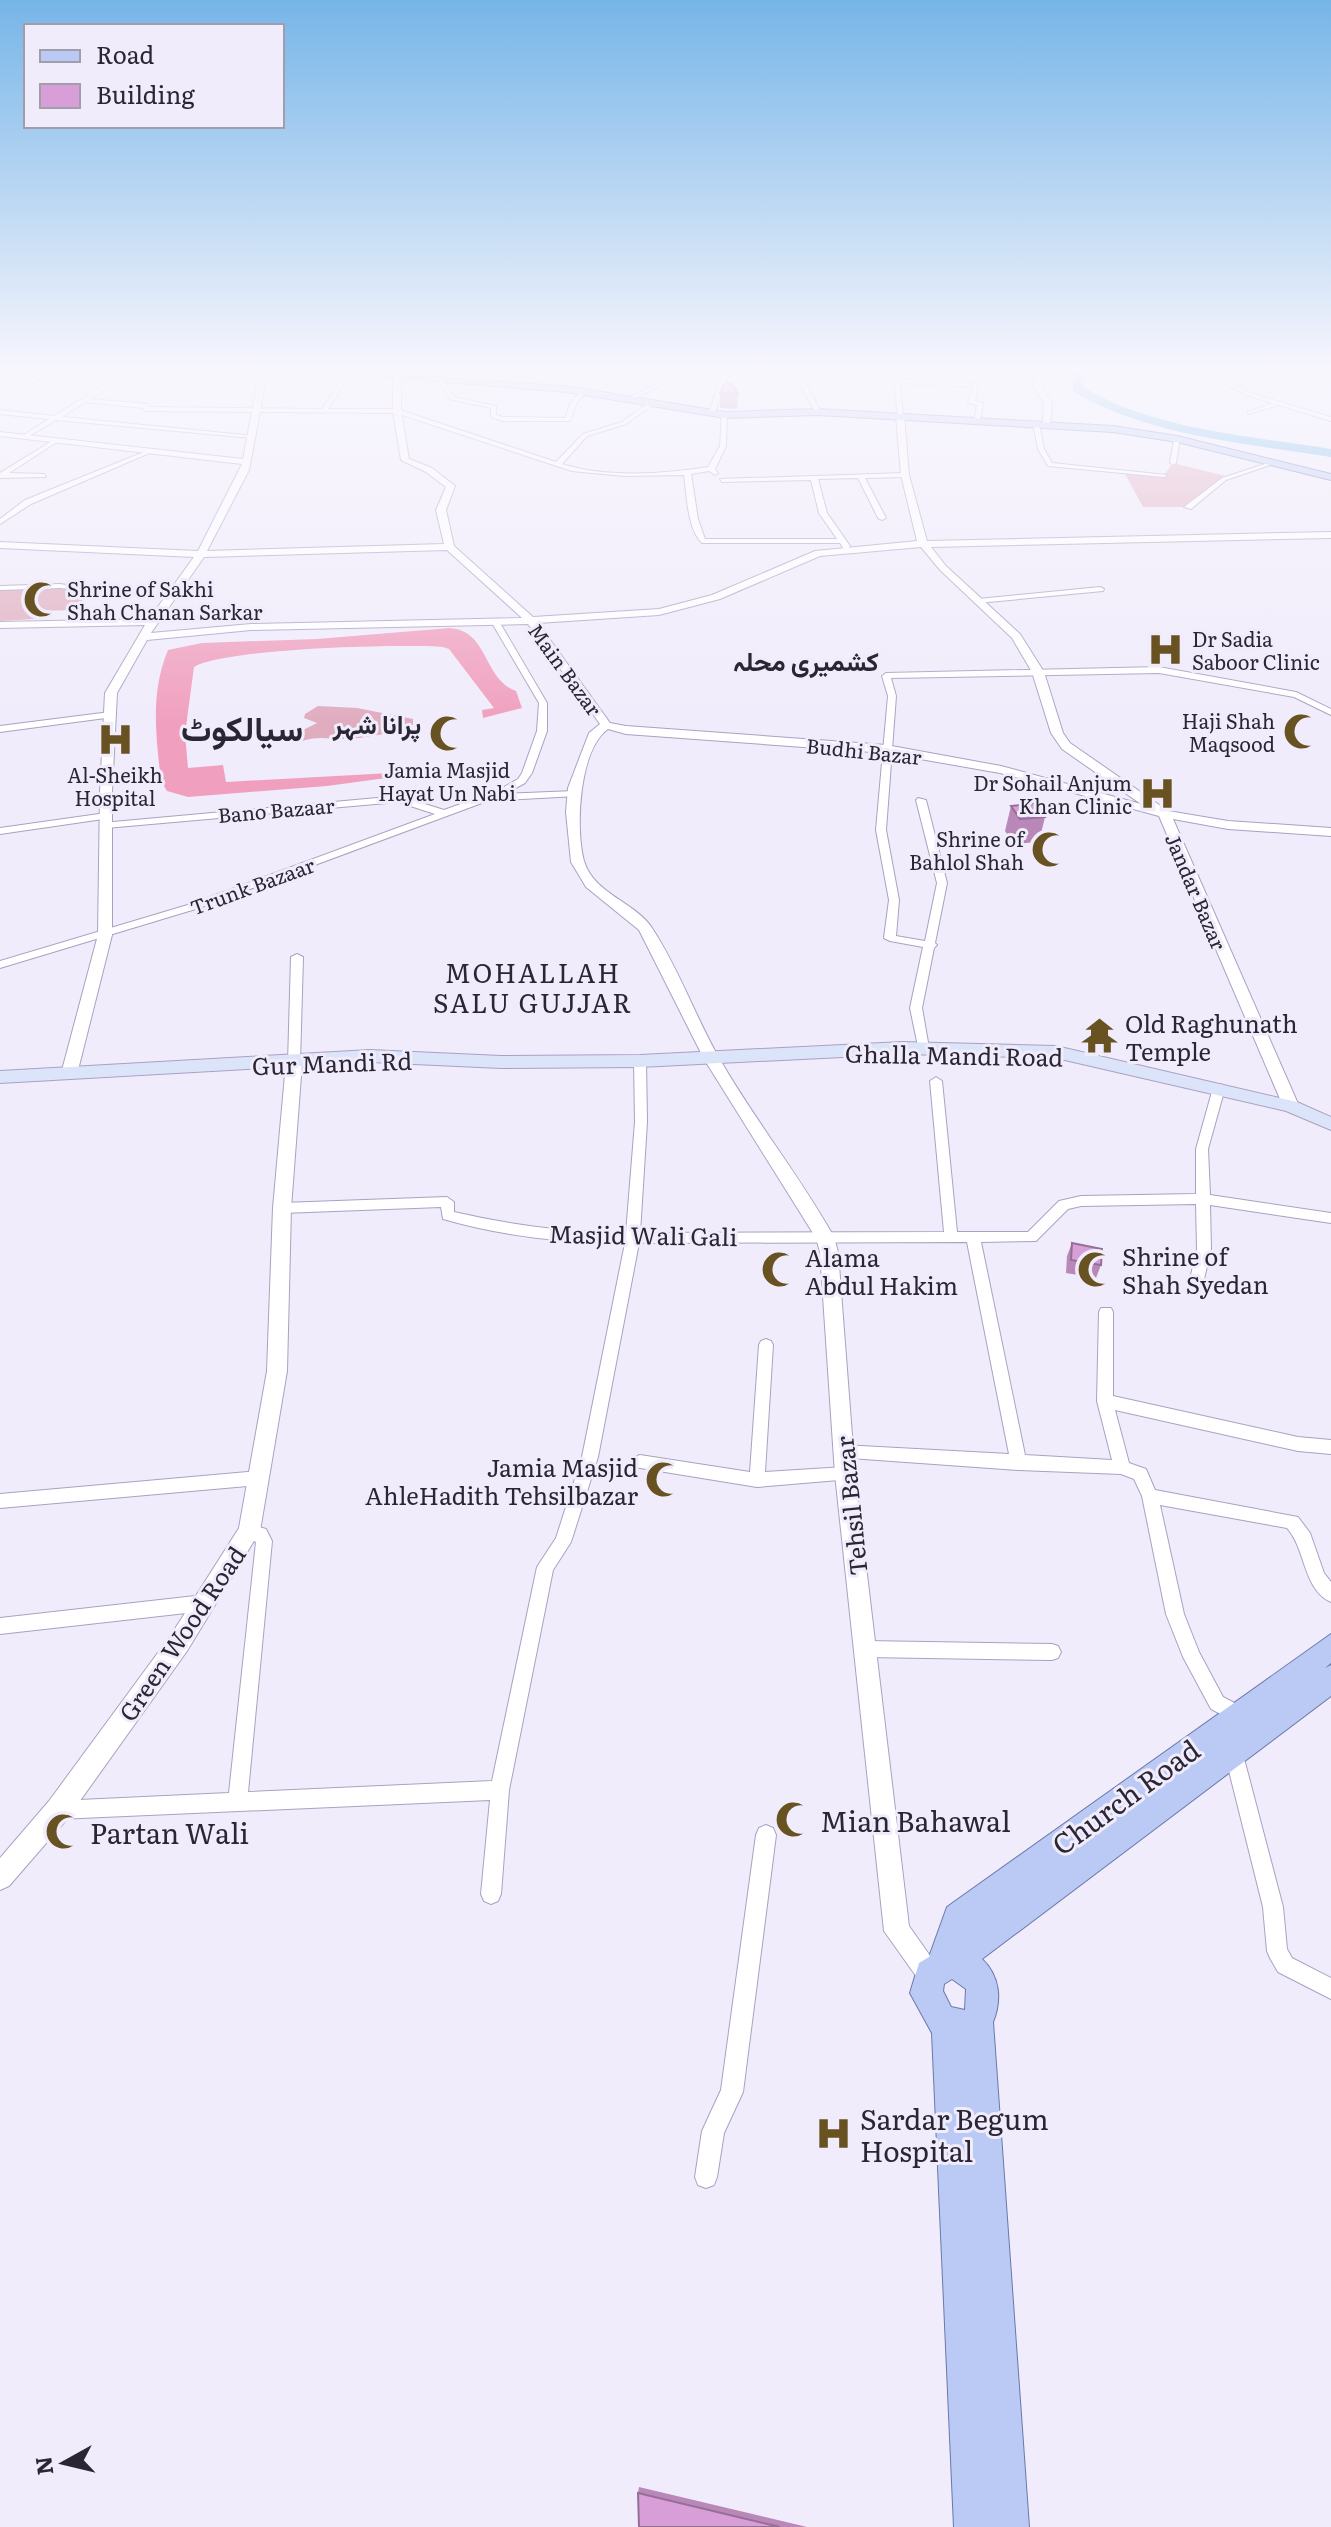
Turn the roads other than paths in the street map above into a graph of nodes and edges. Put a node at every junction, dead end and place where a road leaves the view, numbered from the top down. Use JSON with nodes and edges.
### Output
{"nodes":[{"id":1,"x":64,"y":487,"type":"edge"},
{"id":2,"x":234,"y":487,"type":"edge"},
{"id":3,"x":450,"y":487,"type":"edge"},
{"id":4,"x":689,"y":487,"type":"edge"},
{"id":5,"x":817,"y":487,"type":"edge"},
{"id":6,"x":866,"y":487,"type":"edge"},
{"id":7,"x":908,"y":487,"type":"edge"},
{"id":8,"x":1214,"y":487,"type":"edge"},
{"id":9,"x":1188,"y":507,"type":"dead end"},
{"id":10,"x":882,"y":518,"type":"dead end"},
{"id":11,"x":0,"y":522,"type":"edge"},
{"id":12,"x":1331,"y":535,"type":"edge"},
{"id":13,"x":922,"y":542,"type":"junction"},
{"id":14,"x":0,"y":545,"type":"edge"},
{"id":15,"x":845,"y":545,"type":"junction"},
{"id":16,"x":449,"y":547,"type":"junction"},
{"id":17,"x":201,"y":554,"type":"junction"},
{"id":18,"x":0,"y":588,"type":"edge"},
{"id":19,"x":89,"y":589,"type":"dead end"},
{"id":20,"x":1100,"y":589,"type":"dead end"},
{"id":21,"x":978,"y":601,"type":"junction"},
{"id":22,"x":530,"y":620,"type":"junction"},
{"id":23,"x":152,"y":622,"type":"junction"},
{"id":24,"x":496,"y":623,"type":"junction"},
{"id":25,"x":0,"y":625,"type":"edge"},
{"id":26,"x":146,"y":637,"type":"junction"},
{"id":27,"x":1038,"y":672,"type":"junction"},
{"id":28,"x":1331,"y":712,"type":"edge"},
{"id":29,"x":110,"y":715,"type":"junction"},
{"id":30,"x":606,"y":725,"type":"junction"},
{"id":31,"x":0,"y":729,"type":"edge"},
{"id":32,"x":886,"y":749,"type":"junction"},
{"id":33,"x":500,"y":793,"type":"junction"},
{"id":34,"x":574,"y":794,"type":"junction"},
{"id":35,"x":921,"y":800,"type":"dead end"},
{"id":36,"x":442,"y":813,"type":"junction"},
{"id":37,"x":1164,"y":814,"type":"junction"},
{"id":38,"x":106,"y":820,"type":"junction"},
{"id":39,"x":0,"y":831,"type":"edge"},
{"id":40,"x":1331,"y":832,"type":"edge"},
{"id":41,"x":105,"y":935,"type":"junction"},
{"id":42,"x":931,"y":945,"type":"junction"},
{"id":43,"x":297,"y":957,"type":"dead end"},
{"id":44,"x":0,"y":965,"type":"edge"},
{"id":45,"x":923,"y":1048,"type":"junction"},
{"id":46,"x":712,"y":1059,"type":"junction"},
{"id":47,"x":640,"y":1061,"type":"junction"},
{"id":48,"x":294,"y":1063,"type":"junction"},
{"id":49,"x":69,"y":1074,"type":"junction"},
{"id":50,"x":0,"y":1077,"type":"edge"},
{"id":51,"x":936,"y":1081,"type":"dead end"},
{"id":52,"x":1219,"y":1088,"type":"junction"},
{"id":53,"x":1291,"y":1106,"type":"junction"},
{"id":54,"x":1331,"y":1124,"type":"edge"},
{"id":55,"x":1201,"y":1199,"type":"junction"},
{"id":56,"x":282,"y":1208,"type":"junction"},
{"id":57,"x":1331,"y":1218,"type":"edge"},
{"id":58,"x":973,"y":1236,"type":"junction"},
{"id":59,"x":633,"y":1237,"type":"junction"},
{"id":60,"x":825,"y":1237,"type":"junction"},
{"id":61,"x":951,"y":1237,"type":"junction"},
{"id":62,"x":1197,"y":1279,"type":"dead end"},
{"id":63,"x":1106,"y":1312,"type":"dead end"},
{"id":64,"x":766,"y":1345,"type":"dead end"},
{"id":65,"x":1105,"y":1401,"type":"junction"},
{"id":66,"x":1331,"y":1447,"type":"edge"},
{"id":67,"x":842,"y":1452,"type":"junction"},
{"id":68,"x":640,"y":1462,"type":"dead end"},
{"id":69,"x":1019,"y":1463,"type":"junction"},
{"id":70,"x":1122,"y":1467,"type":"junction"},
{"id":71,"x":845,"y":1474,"type":"junction"},
{"id":72,"x":258,"y":1478,"type":"junction"},
{"id":73,"x":757,"y":1480,"type":"junction"},
{"id":74,"x":1150,"y":1496,"type":"junction"},
{"id":75,"x":0,"y":1501,"type":"edge"},
{"id":76,"x":249,"y":1531,"type":"junction"},
{"id":77,"x":1331,"y":1594,"type":"edge"},
{"id":78,"x":204,"y":1603,"type":"junction"},
{"id":79,"x":0,"y":1626,"type":"edge"},
{"id":80,"x":1331,"y":1647,"type":"edge"},
{"id":81,"x":866,"y":1649,"type":"junction"},
{"id":82,"x":1052,"y":1652,"type":"dead end"},
{"id":83,"x":1331,"y":1679,"type":"edge"},
{"id":84,"x":1238,"y":1714,"type":"junction"},
{"id":85,"x":1233,"y":1751,"type":"junction"},
{"id":86,"x":500,"y":1790,"type":"junction"},
{"id":87,"x":238,"y":1801,"type":"junction"},
{"id":88,"x":58,"y":1810,"type":"junction"},
{"id":89,"x":766,"y":1835,"type":"dead end"},
{"id":90,"x":0,"y":1877,"type":"edge"},
{"id":91,"x":491,"y":1894,"type":"dead end"},
{"id":92,"x":942,"y":1966,"type":"junction"},
{"id":93,"x":1331,"y":1989,"type":"edge"},
{"id":94,"x":962,"y":2023,"type":"junction"},
{"id":95,"x":706,"y":2177,"type":"dead end"},
{"id":96,"x":974,"y":2527,"type":"edge"},
{"id":97,"x":1009,"y":2527,"type":"edge"}],
"edges":[{"from":1,"to":11,"type":"street"},
{"from":2,"to":17,"type":"street"},
{"from":3,"to":16,"type":"street"},
{"from":4,"to":15,"type":"street"},
{"from":5,"to":15,"type":"street"},
{"from":6,"to":10,"type":"street"},
{"from":7,"to":13,"type":"street"},
{"from":8,"to":9,"type":"street"},
{"from":12,"to":13,"type":"street"},
{"from":13,"to":15,"type":"street"},
{"from":13,"to":21,"type":"street","name":"Jandar Bazar"},
{"from":14,"to":17,"type":"street"},
{"from":15,"to":22,"type":"street"},
{"from":16,"to":17,"type":"street"},
{"from":16,"to":22,"type":"street","name":"Main Bazar"},
{"from":17,"to":23,"type":"street"},
{"from":18,"to":19,"type":"street"},
{"from":20,"to":21,"type":"street"},
{"from":21,"to":27,"type":"street","name":"Jandar Bazar"},
{"from":22,"to":24,"type":"street"},
{"from":22,"to":30,"type":"street","name":"Main Bazar"},
{"from":23,"to":25,"type":"street"},
{"from":23,"to":26,"type":"street"},
{"from":24,"to":26,"type":"street"},
{"from":24,"to":33,"type":"street"},
{"from":26,"to":29,"type":"street"},
{"from":27,"to":28,"type":"street"},
{"from":27,"to":32,"type":"street"},
{"from":27,"to":37,"type":"street","name":"Jandar Bazar"},
{"from":29,"to":31,"type":"street"},
{"from":29,"to":38,"type":"street"},
{"from":30,"to":32,"type":"street","name":"Budhi Bazar"},
{"from":30,"to":34,"type":"street","name":"Main Bazar"},
{"from":32,"to":37,"type":"street","name":"Budhi Bazar"},
{"from":32,"to":42,"type":"street"},
{"from":33,"to":34,"type":"street"},
{"from":33,"to":36,"type":"street","name":"Trunk Bazaar"},
{"from":34,"to":46,"type":"street","name":"Main Bazar"},
{"from":35,"to":42,"type":"street"},
{"from":36,"to":38,"type":"street","name":"Bano Bazaar"},
{"from":36,"to":41,"type":"street","name":"Trunk Bazaar"},
{"from":37,"to":40,"type":"street","name":"Budhi Bazar"},
{"from":37,"to":53,"type":"street","name":"Jandar Bazar"},
{"from":38,"to":39,"type":"street","name":"Bano Bazaar"},
{"from":38,"to":41,"type":"street"},
{"from":41,"to":44,"type":"street","name":"Trunk Bazaar"},
{"from":41,"to":49,"type":"street"},
{"from":42,"to":45,"type":"street"},
{"from":43,"to":48,"type":"street"},
{"from":45,"to":46,"type":"main road","name":"Ghalla Mandi Road"},
{"from":45,"to":52,"type":"main road","name":"Ghalla Mandi Road"},
{"from":46,"to":47,"type":"main road","name":"Gur Mandi Rd"},
{"from":46,"to":60,"type":"street","name":"Tehsil Bazar"},
{"from":47,"to":48,"type":"main road","name":"Gur Mandi Rd"},
{"from":47,"to":59,"type":"street"},
{"from":48,"to":49,"type":"main road","name":"Gur Mandi Rd"},
{"from":48,"to":56,"type":"street","name":"Green Wood Road"},
{"from":49,"to":50,"type":"main road","name":"Gur Mandi Rd"},
{"from":51,"to":61,"type":"street"},
{"from":52,"to":53,"type":"main road","name":"Ghalla Mandi Road"},
{"from":52,"to":55,"type":"street"},
{"from":53,"to":54,"type":"main road","name":"Ghalla Mandi Road"},
{"from":55,"to":57,"type":"street","name":"Masjid Wali Gali"},
{"from":55,"to":58,"type":"street","name":"Masjid Wali Gali"},
{"from":55,"to":62,"type":"street"},
{"from":56,"to":59,"type":"street","name":"Masjid Wali Gali"},
{"from":56,"to":72,"type":"street","name":"Green Wood Road"},
{"from":58,"to":61,"type":"street","name":"Masjid Wali Gali"},
{"from":58,"to":69,"type":"street"},
{"from":59,"to":60,"type":"street","name":"Masjid Wali Gali"},
{"from":59,"to":86,"type":"street"},
{"from":60,"to":61,"type":"street","name":"Masjid Wali Gali"},
{"from":60,"to":67,"type":"street","name":"Tehsil Bazar"},
{"from":63,"to":65,"type":"street"},
{"from":64,"to":73,"type":"street"},
{"from":65,"to":66,"type":"street"},
{"from":65,"to":70,"type":"street"},
{"from":67,"to":69,"type":"street"},
{"from":67,"to":71,"type":"street","name":"Tehsil Bazar"},
{"from":68,"to":73,"type":"street"},
{"from":69,"to":70,"type":"street"},
{"from":70,"to":74,"type":"street"},
{"from":71,"to":73,"type":"street"},
{"from":71,"to":81,"type":"street","name":"Tehsil Bazar"},
{"from":72,"to":75,"type":"street"},
{"from":72,"to":76,"type":"street","name":"Green Wood Road"},
{"from":74,"to":77,"type":"street"},
{"from":74,"to":84,"type":"street"},
{"from":76,"to":78,"type":"street","name":"Green Wood Road"},
{"from":76,"to":87,"type":"street"},
{"from":78,"to":79,"type":"street"},
{"from":78,"to":88,"type":"street","name":"Green Wood Road"},
{"from":80,"to":84,"type":"main road","name":"Church Road"},
{"from":81,"to":82,"type":"street"},
{"from":81,"to":92,"type":"street","name":"Tehsil Bazar"},
{"from":83,"to":85,"type":"main road","name":"Church Road"},
{"from":84,"to":92,"type":"main road","name":"Church Road"},
{"from":85,"to":92,"type":"main road","name":"Church Road"},
{"from":85,"to":93,"type":"street"},
{"from":86,"to":87,"type":"street"},
{"from":86,"to":91,"type":"street"},
{"from":87,"to":88,"type":"street"},
{"from":88,"to":90,"type":"street","name":"Green Wood Road"},
{"from":89,"to":95,"type":"street"},
{"from":92,"to":94,"type":"main road"},
{"from":92,"to":94,"type":"main road"},
{"from":94,"to":96,"type":"main road"},
{"from":94,"to":97,"type":"main road"}]}
